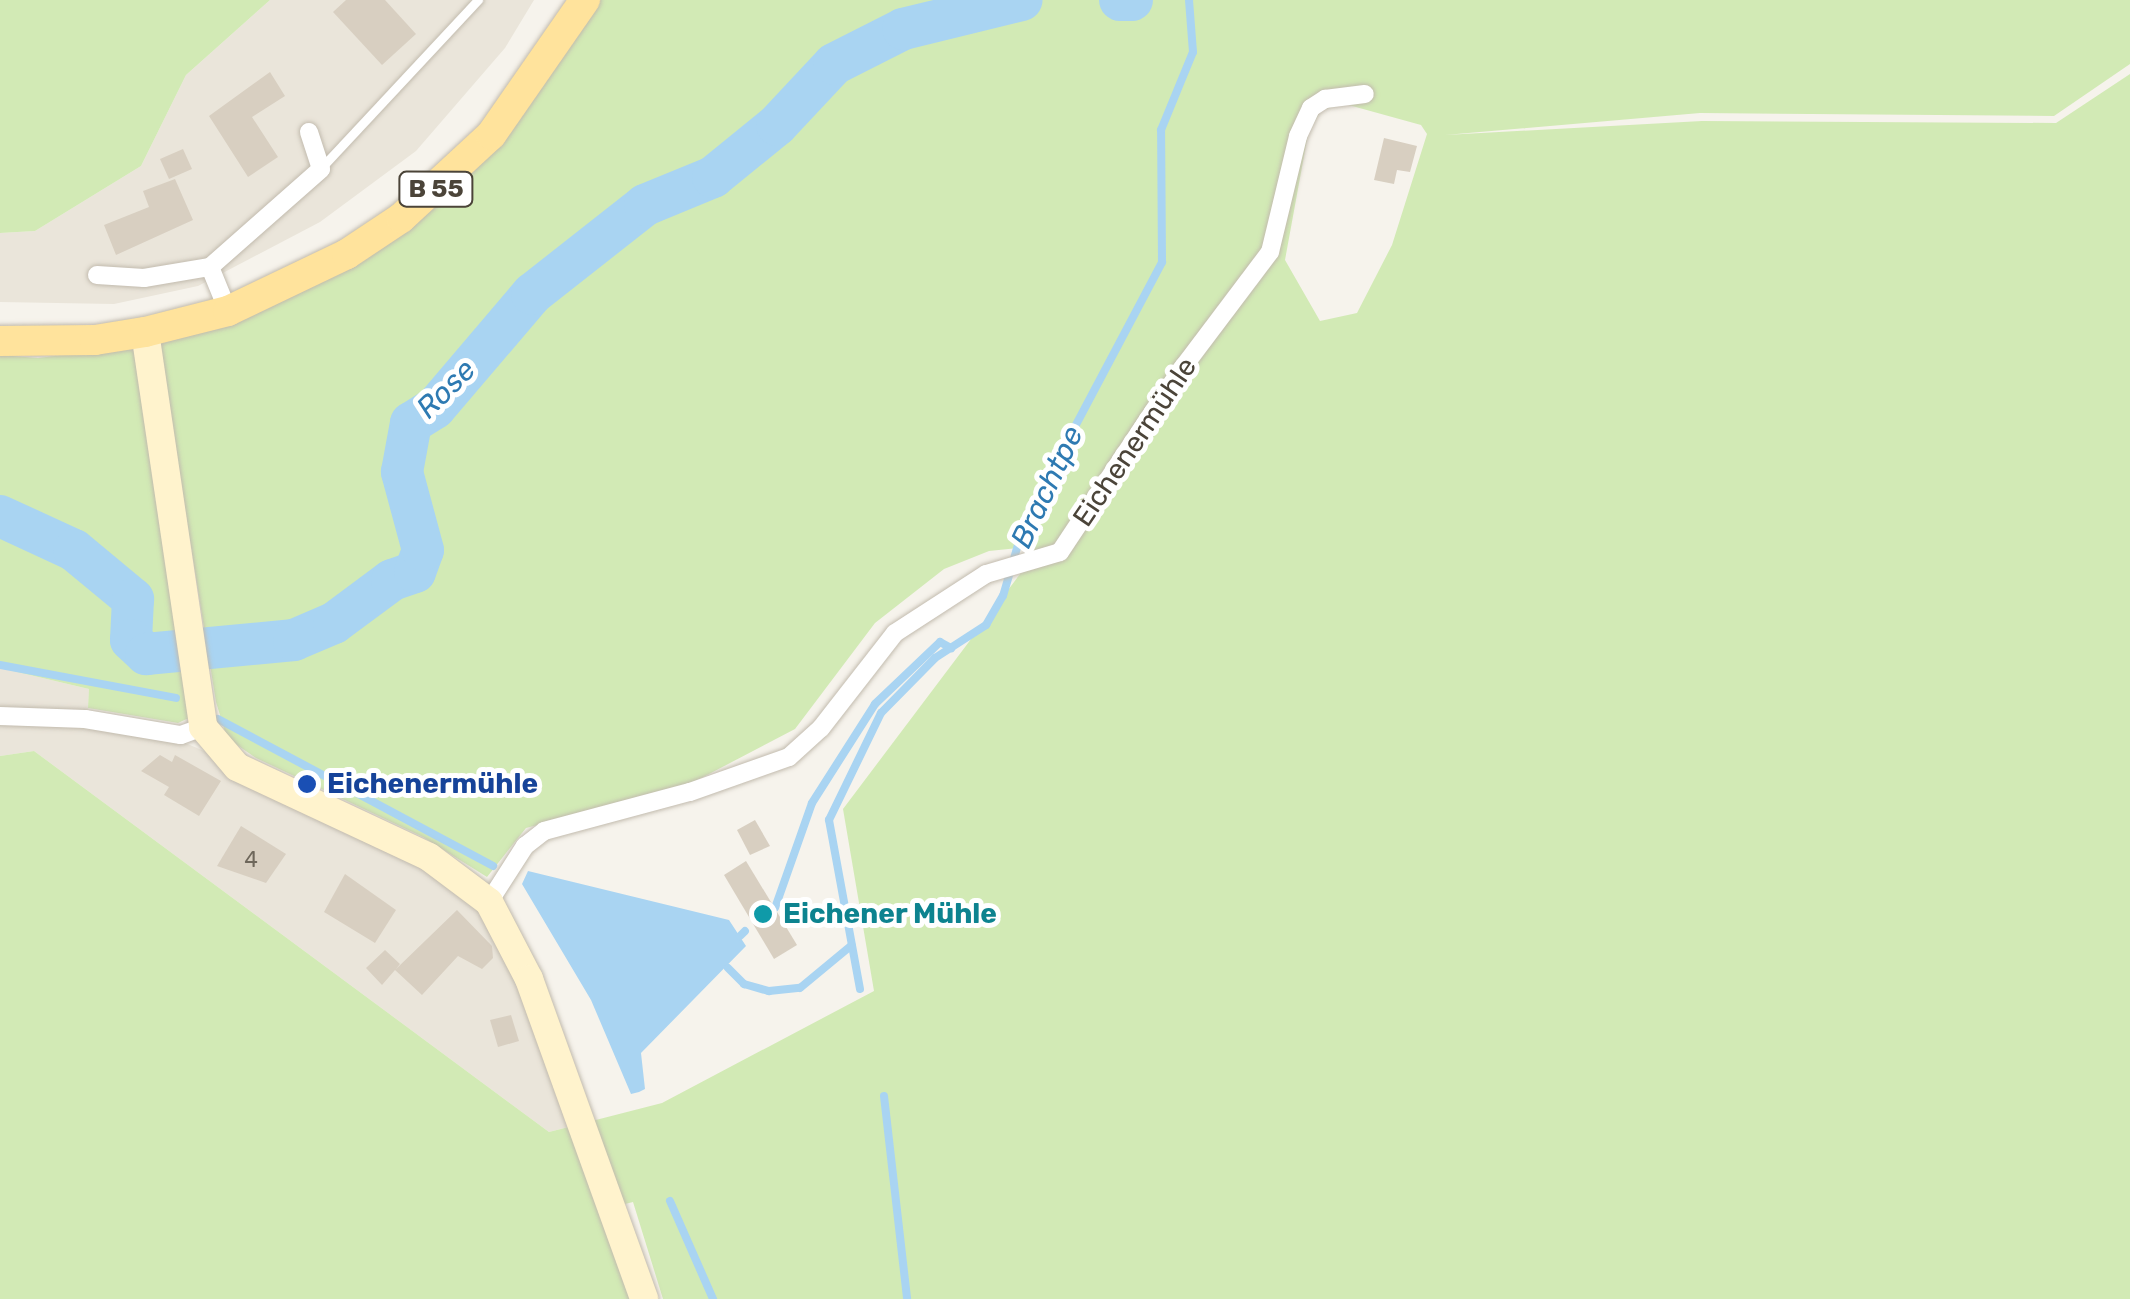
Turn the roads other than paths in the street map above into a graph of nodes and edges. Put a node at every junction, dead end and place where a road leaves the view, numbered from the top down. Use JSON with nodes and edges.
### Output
{"nodes":[{"id":1,"x":478,"y":0,"type":"edge"},
{"id":2,"x":585,"y":0,"type":"edge"},
{"id":3,"x":1365,"y":94,"type":"dead end"},
{"id":4,"x":308,"y":132,"type":"dead end"},
{"id":5,"x":320,"y":169,"type":"junction"},
{"id":6,"x":210,"y":266,"type":"junction"},
{"id":7,"x":97,"y":275,"type":"dead end"},
{"id":8,"x":228,"y":311,"type":"junction"},
{"id":9,"x":145,"y":332,"type":"junction"},
{"id":10,"x":0,"y":341,"type":"edge"},
{"id":11,"x":0,"y":716,"type":"edge"},
{"id":12,"x":203,"y":727,"type":"junction"},
{"id":13,"x":489,"y":902,"type":"junction"},
{"id":14,"x":644,"y":1299,"type":"edge"}],
"edges":[{"from":1,"to":5,"type":"lane"},
{"from":2,"to":8,"type":"main road","number":"B 55"},
{"from":3,"to":13,"type":"street","name":"Eichenermühle"},
{"from":4,"to":5,"type":"street"},
{"from":5,"to":6,"type":"street"},
{"from":6,"to":7,"type":"street"},
{"from":6,"to":8,"type":"street"},
{"from":8,"to":9,"type":"main road","number":"B 55"},
{"from":9,"to":10,"type":"main road","number":"B 55"},
{"from":9,"to":12,"type":"main road"},
{"from":11,"to":12,"type":"street"},
{"from":12,"to":13,"type":"main road"},
{"from":13,"to":14,"type":"main road"}]}
